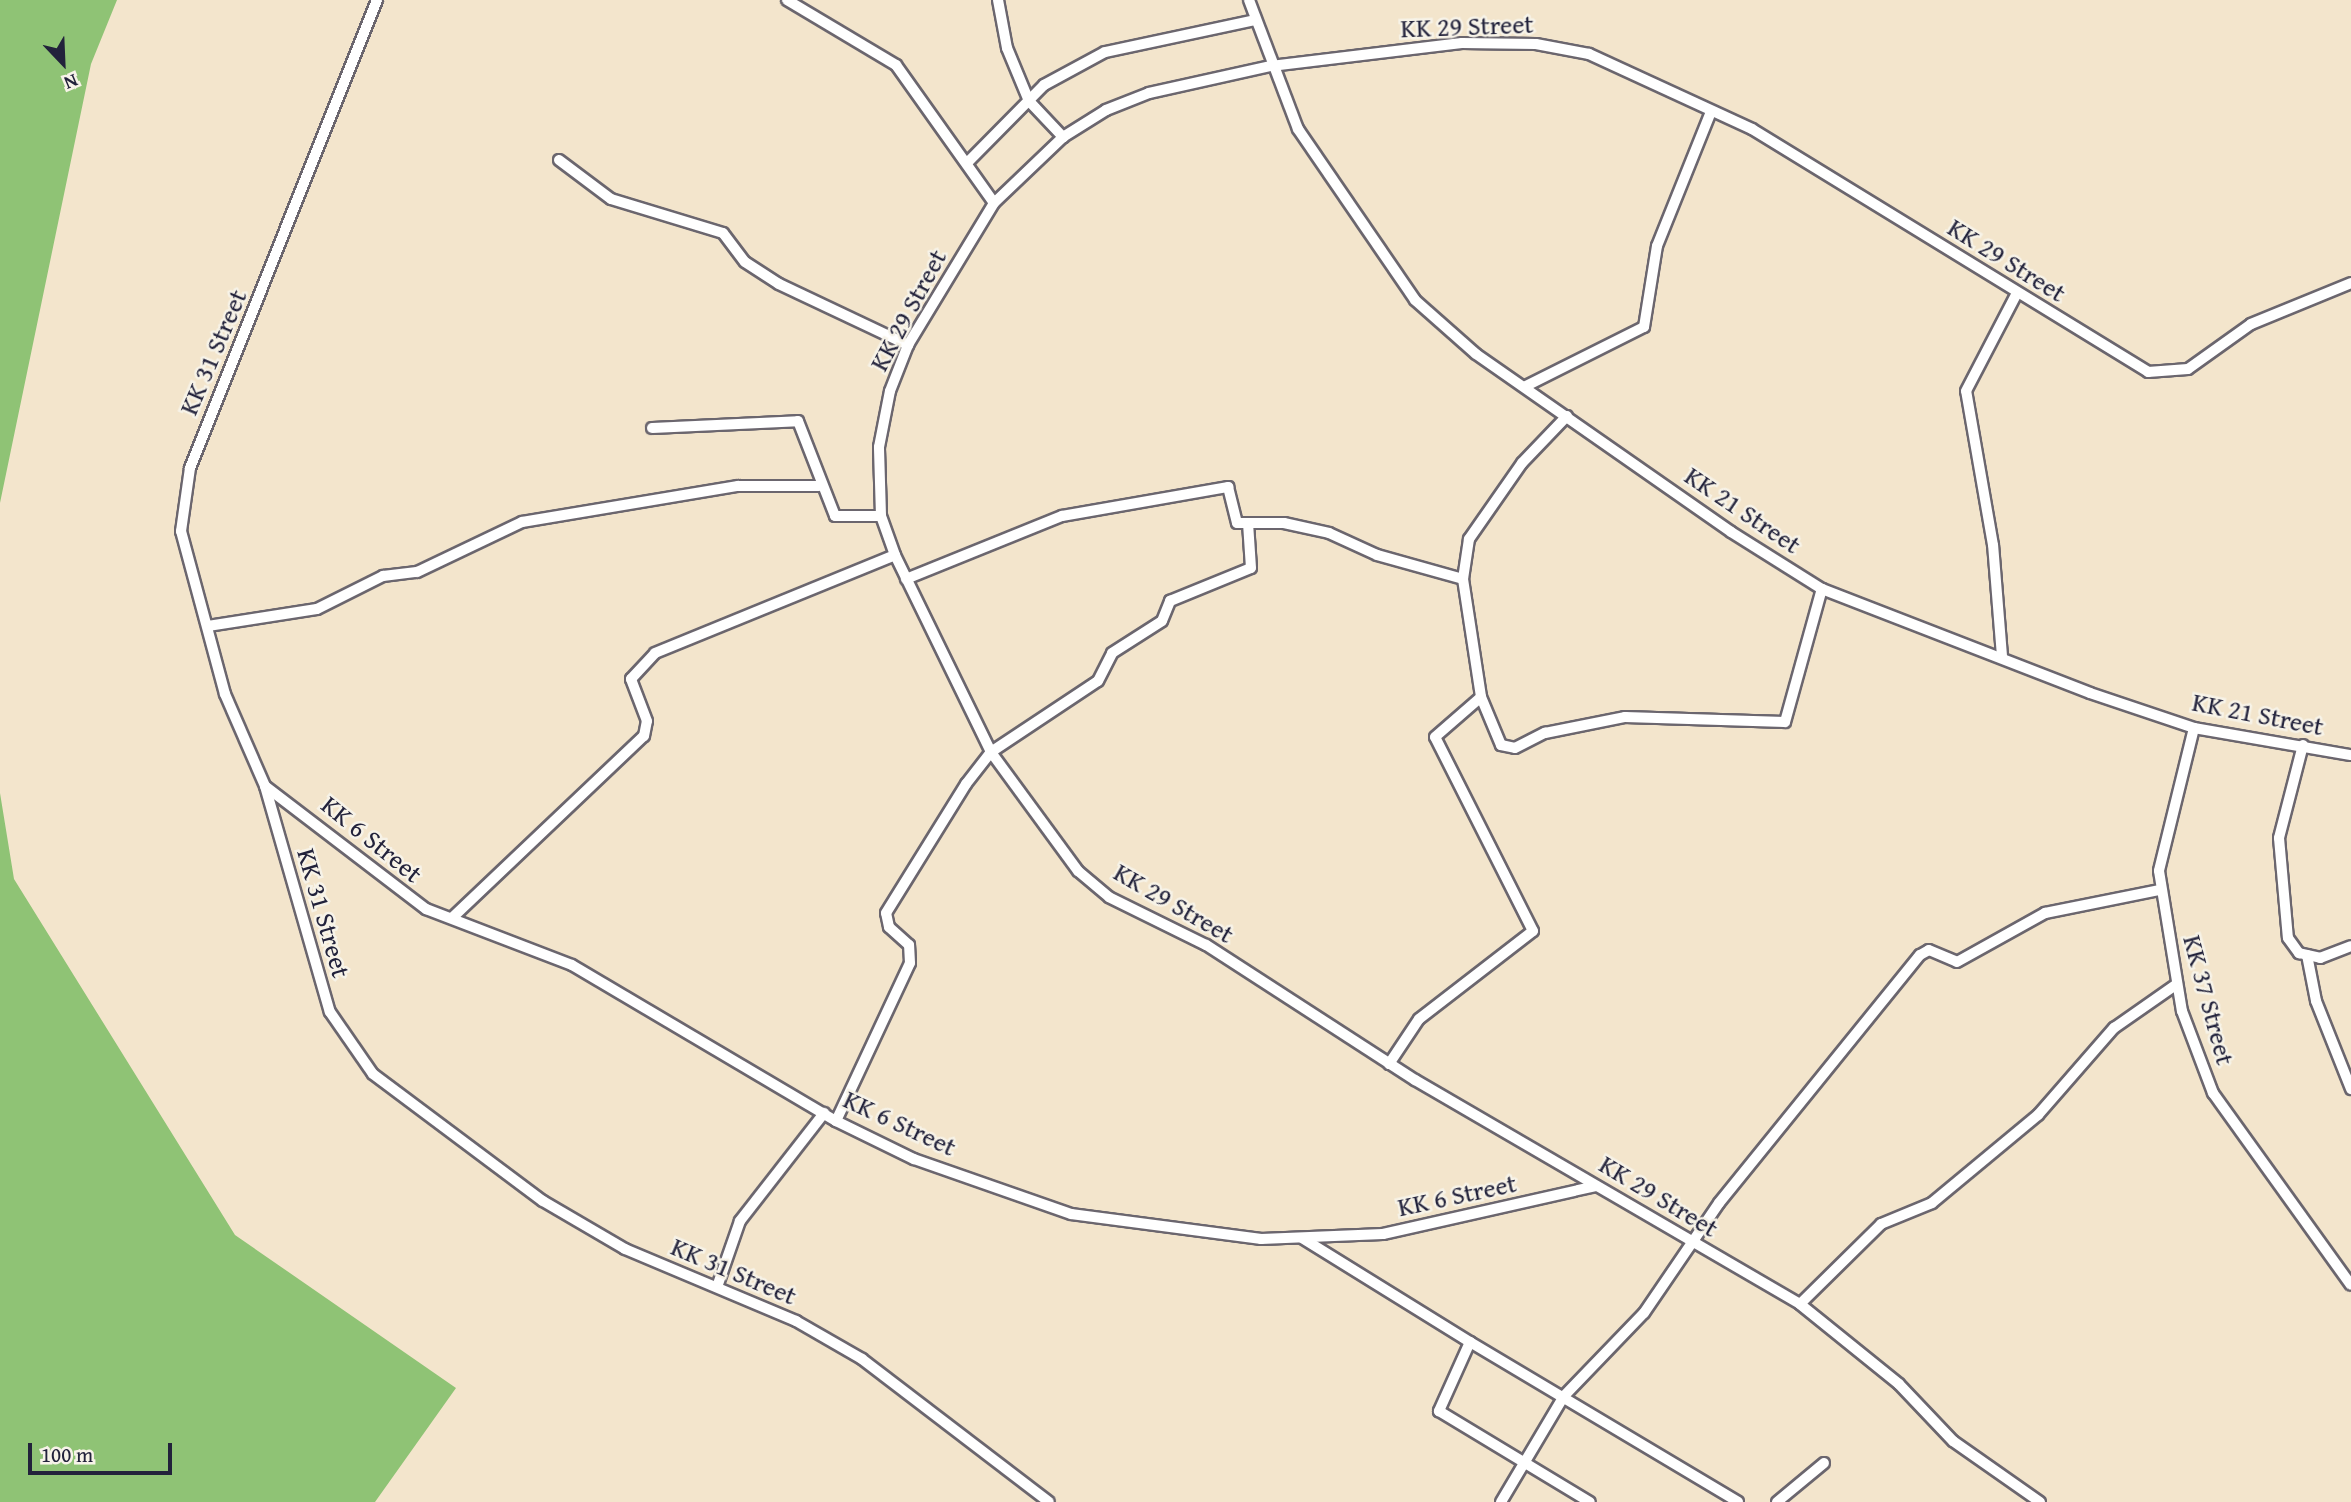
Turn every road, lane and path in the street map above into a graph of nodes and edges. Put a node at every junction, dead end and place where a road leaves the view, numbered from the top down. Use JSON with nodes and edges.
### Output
{"nodes":[{"id":1,"x":377,"y":0,"type":"edge"},
{"id":2,"x":787,"y":0,"type":"edge"},
{"id":3,"x":998,"y":0,"type":"edge"},
{"id":4,"x":1249,"y":0,"type":"edge"},
{"id":5,"x":1256,"y":20,"type":"junction"},
{"id":6,"x":1271,"y":66,"type":"junction"},
{"id":7,"x":1029,"y":101,"type":"junction"},
{"id":8,"x":1711,"y":111,"type":"junction"},
{"id":9,"x":1063,"y":137,"type":"junction"},
{"id":10,"x":559,"y":160,"type":"dead end"},
{"id":11,"x":967,"y":163,"type":"junction"},
{"id":12,"x":994,"y":203,"type":"junction"},
{"id":13,"x":2351,"y":284,"type":"edge"},
{"id":14,"x":2017,"y":293,"type":"junction"},
{"id":15,"x":908,"y":345,"type":"junction"},
{"id":16,"x":1526,"y":386,"type":"junction"},
{"id":17,"x":1567,"y":416,"type":"junction"},
{"id":18,"x":652,"y":428,"type":"dead end"},
{"id":19,"x":818,"y":486,"type":"junction"},
{"id":20,"x":881,"y":516,"type":"junction"},
{"id":21,"x":1248,"y":523,"type":"junction"},
{"id":22,"x":895,"y":555,"type":"junction"},
{"id":23,"x":906,"y":579,"type":"junction"},
{"id":24,"x":1463,"y":579,"type":"junction"},
{"id":25,"x":1822,"y":589,"type":"junction"},
{"id":26,"x":208,"y":626,"type":"junction"},
{"id":27,"x":2002,"y":656,"type":"junction"},
{"id":28,"x":1481,"y":697,"type":"junction"},
{"id":29,"x":2194,"y":728,"type":"junction"},
{"id":30,"x":2303,"y":745,"type":"junction"},
{"id":31,"x":991,"y":752,"type":"junction"},
{"id":32,"x":2351,"y":755,"type":"edge"},
{"id":33,"x":265,"y":786,"type":"junction"},
{"id":34,"x":2159,"y":890,"type":"junction"},
{"id":35,"x":453,"y":918,"type":"junction"},
{"id":36,"x":2351,"y":946,"type":"edge"},
{"id":37,"x":2306,"y":955,"type":"junction"},
{"id":38,"x":2177,"y":984,"type":"junction"},
{"id":39,"x":1389,"y":1064,"type":"junction"},
{"id":40,"x":2351,"y":1089,"type":"edge"},
{"id":41,"x":824,"y":1113,"type":"junction"},
{"id":42,"x":836,"y":1121,"type":"junction"},
{"id":43,"x":1596,"y":1186,"type":"junction"},
{"id":44,"x":1301,"y":1237,"type":"junction"},
{"id":45,"x":1691,"y":1242,"type":"junction"},
{"id":46,"x":2351,"y":1285,"type":"edge"},
{"id":47,"x":717,"y":1287,"type":"junction"},
{"id":48,"x":1800,"y":1304,"type":"junction"},
{"id":49,"x":1470,"y":1342,"type":"junction"},
{"id":50,"x":1564,"y":1396,"type":"junction"},
{"id":51,"x":1524,"y":1460,"type":"junction"},
{"id":52,"x":1824,"y":1463,"type":"dead end"},
{"id":53,"x":1049,"y":1502,"type":"edge"},
{"id":54,"x":1501,"y":1502,"type":"edge"},
{"id":55,"x":1590,"y":1502,"type":"edge"},
{"id":56,"x":1738,"y":1502,"type":"edge"},
{"id":57,"x":1777,"y":1502,"type":"edge"},
{"id":58,"x":2040,"y":1502,"type":"edge"}],
"edges":[{"from":1,"to":26,"type":"street","name":"KK 31 Street"},
{"from":2,"to":11,"type":"street"},
{"from":3,"to":7,"type":"street"},
{"from":4,"to":5,"type":"street","name":"KK 21 Street"},
{"from":5,"to":6,"type":"street","name":"KK 21 Street"},
{"from":5,"to":7,"type":"street"},
{"from":6,"to":8,"type":"street","name":"KK 29 Street"},
{"from":6,"to":9,"type":"street","name":"KK 29 Street"},
{"from":6,"to":16,"type":"street","name":"KK 21 Street"},
{"from":7,"to":9,"type":"street"},
{"from":7,"to":11,"type":"street"},
{"from":8,"to":14,"type":"street","name":"KK 29 Street"},
{"from":8,"to":16,"type":"street"},
{"from":9,"to":12,"type":"street","name":"KK 29 Street"},
{"from":10,"to":15,"type":"street"},
{"from":11,"to":12,"type":"street"},
{"from":12,"to":15,"type":"street","name":"KK 29 Street"},
{"from":13,"to":14,"type":"street","name":"KK 29 Street"},
{"from":14,"to":27,"type":"street"},
{"from":15,"to":20,"type":"street","name":"KK 29 Street"},
{"from":16,"to":17,"type":"street","name":"KK 21 Street"},
{"from":17,"to":24,"type":"street"},
{"from":17,"to":25,"type":"street","name":"KK 21 Street"},
{"from":18,"to":19,"type":"street"},
{"from":19,"to":20,"type":"street"},
{"from":19,"to":26,"type":"street"},
{"from":20,"to":22,"type":"street","name":"KK 29 Street"},
{"from":21,"to":23,"type":"street"},
{"from":21,"to":24,"type":"street"},
{"from":21,"to":31,"type":"street"},
{"from":22,"to":23,"type":"street","name":"KK 29 Street"},
{"from":22,"to":35,"type":"street"},
{"from":23,"to":31,"type":"street","name":"KK 29 Street"},
{"from":24,"to":28,"type":"street"},
{"from":25,"to":27,"type":"street","name":"KK 21 Street"},
{"from":25,"to":28,"type":"street"},
{"from":26,"to":33,"type":"street","name":"KK 31 Street"},
{"from":27,"to":29,"type":"street","name":"KK 21 Street"},
{"from":28,"to":39,"type":"street"},
{"from":29,"to":30,"type":"street","name":"KK 21 Street"},
{"from":29,"to":34,"type":"street","name":"KK 37 Street"},
{"from":30,"to":32,"type":"street","name":"KK 21 Street"},
{"from":30,"to":37,"type":"street"},
{"from":31,"to":39,"type":"street","name":"KK 29 Street"},
{"from":31,"to":42,"type":"street"},
{"from":33,"to":35,"type":"street","name":"KK 6 Street"},
{"from":33,"to":47,"type":"street","name":"KK 31 Street"},
{"from":34,"to":38,"type":"street","name":"KK 37 Street"},
{"from":34,"to":45,"type":"street"},
{"from":35,"to":41,"type":"street","name":"KK 6 Street"},
{"from":36,"to":37,"type":"street"},
{"from":37,"to":40,"type":"street"},
{"from":38,"to":46,"type":"street","name":"KK 37 Street"},
{"from":38,"to":48,"type":"street"},
{"from":39,"to":43,"type":"street","name":"KK 29 Street"},
{"from":41,"to":42,"type":"street","name":"KK 6 Street"},
{"from":41,"to":47,"type":"street"},
{"from":42,"to":44,"type":"street","name":"KK 6 Street"},
{"from":43,"to":44,"type":"street","name":"KK 6 Street"},
{"from":43,"to":45,"type":"street","name":"KK 29 Street"},
{"from":44,"to":49,"type":"street"},
{"from":45,"to":48,"type":"street","name":"KK 29 Street"},
{"from":45,"to":50,"type":"street"},
{"from":47,"to":53,"type":"street","name":"KK 31 Street"},
{"from":48,"to":58,"type":"street","name":"KK 29 Street"},
{"from":49,"to":50,"type":"street"},
{"from":49,"to":51,"type":"street"},
{"from":50,"to":51,"type":"street"},
{"from":50,"to":56,"type":"street"},
{"from":51,"to":54,"type":"street"},
{"from":51,"to":55,"type":"street"},
{"from":52,"to":57,"type":"street"}]}
